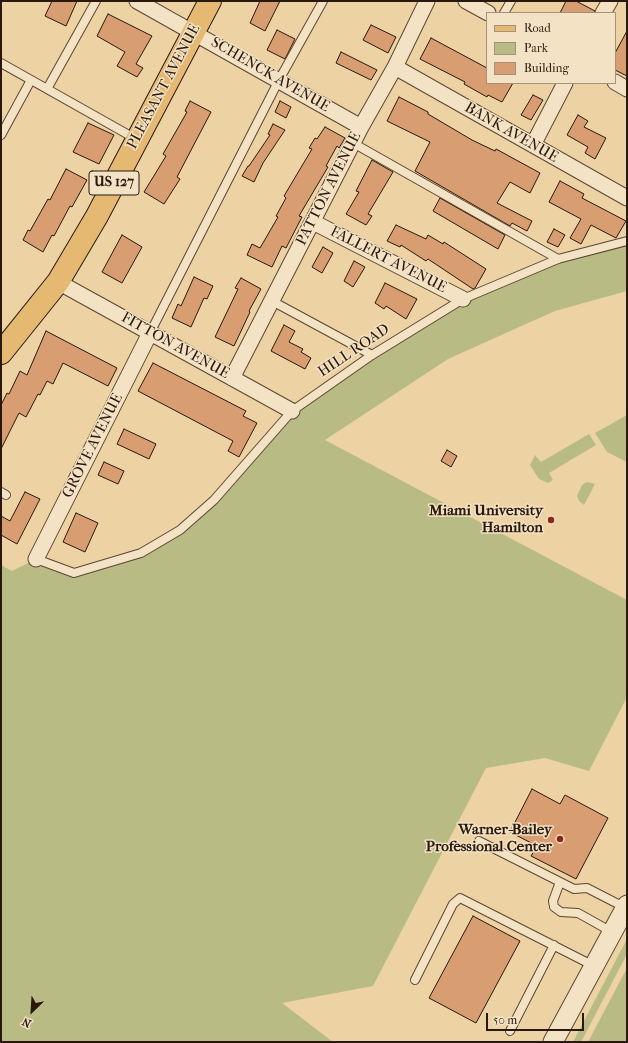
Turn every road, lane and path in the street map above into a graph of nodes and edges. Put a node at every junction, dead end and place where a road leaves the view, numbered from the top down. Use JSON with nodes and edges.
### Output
{"nodes":[{"id":1,"x":96,"y":1,"type":"edge"},
{"id":2,"x":137,"y":1,"type":"edge"},
{"id":3,"x":210,"y":1,"type":"edge"},
{"id":4,"x":323,"y":1,"type":"edge"},
{"id":5,"x":427,"y":1,"type":"edge"},
{"id":6,"x":466,"y":1,"type":"edge"},
{"id":7,"x":511,"y":1,"type":"edge"},
{"id":8,"x":610,"y":1,"type":"edge"},
{"id":9,"x":486,"y":12,"type":"edge"},
{"id":10,"x":505,"y":12,"type":"edge"},
{"id":11,"x":604,"y":12,"type":"edge"},
{"id":12,"x":194,"y":32,"type":"junction"},
{"id":13,"x":1,"y":62,"type":"edge"},
{"id":14,"x":395,"y":67,"type":"junction"},
{"id":15,"x":31,"y":80,"type":"junction"},
{"id":16,"x":279,"y":80,"type":"junction"},
{"id":17,"x":616,"y":83,"type":"edge"},
{"id":18,"x":564,"y":84,"type":"edge"},
{"id":19,"x":47,"y":89,"type":"junction"},
{"id":20,"x":627,"y":89,"type":"edge"},
{"id":21,"x":361,"y":127,"type":"junction"},
{"id":22,"x":1,"y":135,"type":"edge"},
{"id":23,"x":136,"y":139,"type":"junction"},
{"id":24,"x":352,"y":143,"type":"junction"},
{"id":25,"x":533,"y":145,"type":"junction"},
{"id":26,"x":627,"y":198,"type":"edge"},
{"id":27,"x":313,"y":222,"type":"junction"},
{"id":28,"x":627,"y":241,"type":"edge"},
{"id":29,"x":558,"y":259,"type":"junction"},
{"id":30,"x":58,"y":282,"type":"junction"},
{"id":31,"x":463,"y":299,"type":"junction"},
{"id":32,"x":272,"y":300,"type":"junction"},
{"id":33,"x":150,"y":333,"type":"junction"},
{"id":34,"x":1,"y":353,"type":"edge"},
{"id":35,"x":372,"y":355,"type":"junction"},
{"id":36,"x":232,"y":378,"type":"junction"},
{"id":37,"x":292,"y":410,"type":"junction"},
{"id":38,"x":36,"y":558,"type":"joint"},
{"id":39,"x":479,"y":841,"type":"dead end"},
{"id":40,"x":560,"y":882,"type":"junction"},
{"id":41,"x":626,"y":907,"type":"edge"},
{"id":42,"x":612,"y":932,"type":"junction"},
{"id":43,"x":554,"y":945,"type":"junction"},
{"id":44,"x":594,"y":966,"type":"junction"},
{"id":45,"x":415,"y":980,"type":"dead end"},
{"id":46,"x":510,"y":1031,"type":"dead end"},
{"id":47,"x":553,"y":1042,"type":"edge"}],
"edges":[{"from":1,"to":19,"type":"lane"},
{"from":2,"to":12,"type":"street","name":"SCHENCK AVENUE"},
{"from":3,"to":12,"type":"main road","name":"PLEASANT AVENUE","number":"US 127"},
{"from":4,"to":16,"type":"lane"},
{"from":5,"to":14,"type":"street","name":"PATTON AVENUE"},
{"from":6,"to":9,"type":"street"},
{"from":7,"to":10,"type":"lane"},
{"from":8,"to":11,"type":"street"},
{"from":12,"to":16,"type":"street","name":"SCHENCK AVENUE"},
{"from":12,"to":23,"type":"main road","name":"PLEASANT AVENUE","number":"US 127"},
{"from":13,"to":15,"type":"lane"},
{"from":14,"to":21,"type":"street","name":"PATTON AVENUE"},
{"from":14,"to":25,"type":"street","name":"BANK AVENUE"},
{"from":15,"to":19,"type":"lane"},
{"from":15,"to":22,"type":"lane"},
{"from":16,"to":21,"type":"street","name":"SCHENCK AVENUE"},
{"from":16,"to":33,"type":"lane"},
{"from":17,"to":20,"type":"street"},
{"from":18,"to":25,"type":"street"},
{"from":19,"to":23,"type":"lane"},
{"from":21,"to":24,"type":"street","name":"PATTON AVENUE"},
{"from":23,"to":30,"type":"main road","name":"PLEASANT AVENUE","number":"US 127"},
{"from":24,"to":27,"type":"street","name":"PATTON AVENUE"},
{"from":24,"to":29,"type":"lane"},
{"from":25,"to":26,"type":"street","name":"BANK AVENUE"},
{"from":27,"to":31,"type":"street","name":"FALLERT AVENUE"},
{"from":27,"to":32,"type":"street","name":"PATTON AVENUE"},
{"from":28,"to":29,"type":"lane","name":"HILL ROAD"},
{"from":29,"to":31,"type":"lane","name":"HILL ROAD"},
{"from":30,"to":33,"type":"street","name":"FITTON AVENUE"},
{"from":30,"to":34,"type":"main road","name":"PLEASANT AVENUE","number":"US 127"},
{"from":31,"to":35,"type":"lane","name":"HILL ROAD"},
{"from":32,"to":35,"type":"lane"},
{"from":32,"to":36,"type":"street","name":"PATTON AVENUE"},
{"from":33,"to":36,"type":"street","name":"FITTON AVENUE"},
{"from":33,"to":38,"type":"street","name":"GROVE AVENUE"},
{"from":35,"to":37,"type":"lane","name":"HILL ROAD"},
{"from":36,"to":37,"type":"street","name":"FITTON AVENUE"},
{"from":37,"to":38,"type":"lane","name":"HILL ROAD"},
{"from":39,"to":40,"type":"lane"},
{"from":40,"to":41,"type":"lane"},
{"from":40,"to":42,"type":"lane"},
{"from":41,"to":42,"type":"street"},
{"from":42,"to":44,"type":"street"},
{"from":43,"to":44,"type":"lane"},
{"from":43,"to":45,"type":"lane"},
{"from":43,"to":46,"type":"lane"},
{"from":44,"to":47,"type":"street"}]}
